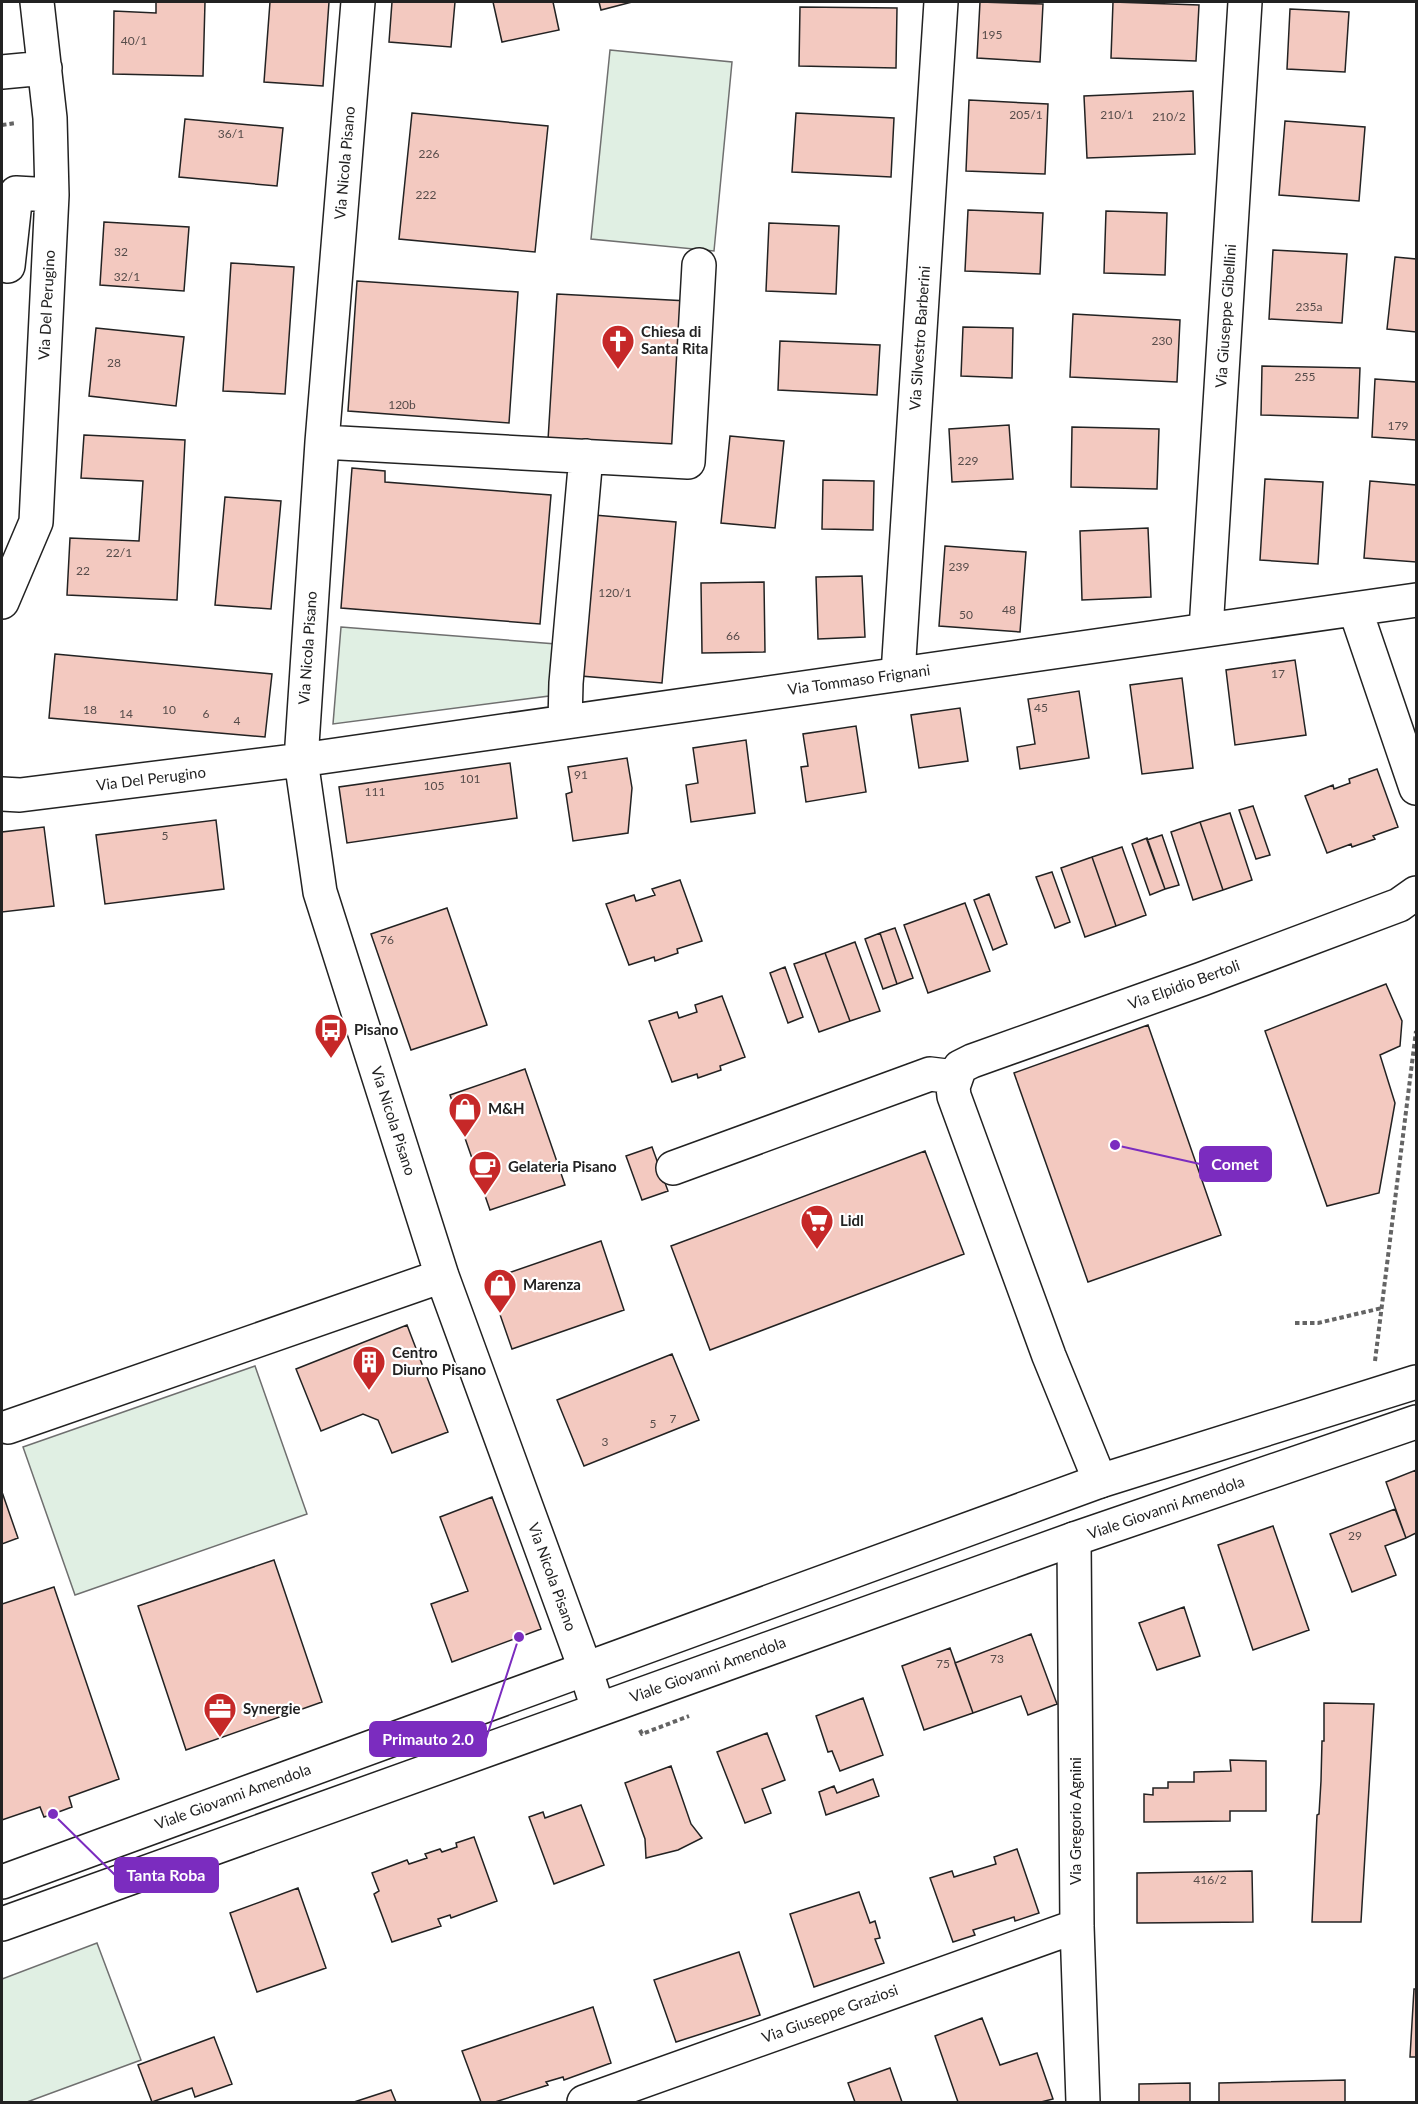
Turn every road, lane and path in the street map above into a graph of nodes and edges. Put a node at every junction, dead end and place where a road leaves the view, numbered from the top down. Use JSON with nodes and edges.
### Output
{"nodes":[{"id":1,"x":37,"y":2,"type":"edge"},
{"id":2,"x":358,"y":2,"type":"edge"},
{"id":3,"x":941,"y":2,"type":"edge"},
{"id":4,"x":1245,"y":2,"type":"edge"},
{"id":5,"x":45,"y":68,"type":"junction"},
{"id":6,"x":2,"y":72,"type":"edge"},
{"id":7,"x":52,"y":195,"type":"junction"},
{"id":8,"x":699,"y":265,"type":"dead end"},
{"id":9,"x":8,"y":266,"type":"dead end"},
{"id":10,"x":322,"y":442,"type":"junction"},
{"id":11,"x":586,"y":456,"type":"junction"},
{"id":12,"x":1416,"y":600,"type":"edge"},
{"id":13,"x":2,"y":602,"type":"edge"},
{"id":14,"x":1355,"y":609,"type":"junction"},
{"id":15,"x":1206,"y":630,"type":"junction"},
{"id":16,"x":898,"y":674,"type":"junction"},
{"id":17,"x":565,"y":722,"type":"junction"},
{"id":18,"x":301,"y":760,"type":"junction"},
{"id":19,"x":1416,"y":788,"type":"edge"},
{"id":20,"x":2,"y":794,"type":"edge"},
{"id":21,"x":1416,"y":893,"type":"edge"},
{"id":22,"x":1416,"y":1031,"type":"edge"},
{"id":23,"x":955,"y":1077,"type":"junction"},
{"id":24,"x":673,"y":1168,"type":"dead end"},
{"id":25,"x":442,"y":1276,"type":"junction"},
{"id":26,"x":1382,"y":1308,"type":"junction"},
{"id":27,"x":1295,"y":1323,"type":"dead end"},
{"id":28,"x":1375,"y":1361,"type":"dead end"},
{"id":29,"x":1416,"y":1382,"type":"edge"},
{"id":30,"x":1416,"y":1422,"type":"edge"},
{"id":31,"x":8,"y":1427,"type":"dead end"},
{"id":32,"x":1100,"y":1481,"type":"junction"},
{"id":33,"x":1074,"y":1539,"type":"junction"},
{"id":34,"x":585,"y":1668,"type":"junction"},
{"id":35,"x":598,"y":1710,"type":"junction"},
{"id":36,"x":2,"y":1882,"type":"edge"},
{"id":37,"x":2,"y":1924,"type":"edge"},
{"id":38,"x":1077,"y":1926,"type":"junction"},
{"id":39,"x":584,"y":2103,"type":"edge"},
{"id":40,"x":1083,"y":2103,"type":"edge"}],
"edges":[{"from":1,"to":5,"type":"street","name":"Via Del Perugino"},
{"from":2,"to":10,"type":"street","name":"Via Nicola Pisano"},
{"from":3,"to":16,"type":"street","name":"Via Silvestro Barberini"},
{"from":4,"to":15,"type":"street","name":"Via Giuseppe Gibellini"},
{"from":5,"to":6,"type":"street"},
{"from":5,"to":7,"type":"street","name":"Via Del Perugino"},
{"from":7,"to":9,"type":"street"},
{"from":7,"to":13,"type":"street","name":"Via Del Perugino"},
{"from":8,"to":11,"type":"street"},
{"from":10,"to":11,"type":"street"},
{"from":10,"to":18,"type":"street","name":"Via Nicola Pisano"},
{"from":11,"to":17,"type":"street"},
{"from":12,"to":14,"type":"street","name":"Via Tommaso Frignani"},
{"from":14,"to":15,"type":"street","name":"Via Tommaso Frignani"},
{"from":14,"to":19,"type":"street"},
{"from":15,"to":16,"type":"street","name":"Via Tommaso Frignani"},
{"from":16,"to":17,"type":"street","name":"Via Tommaso Frignani"},
{"from":17,"to":18,"type":"street","name":"Via Tommaso Frignani"},
{"from":18,"to":20,"type":"street","name":"Via Del Perugino"},
{"from":18,"to":25,"type":"street","name":"Via Nicola Pisano"},
{"from":21,"to":23,"type":"street","name":"Via Elpidio Bertoli"},
{"from":22,"to":26,"type":"path"},
{"from":23,"to":24,"type":"street"},
{"from":23,"to":32,"type":"street"},
{"from":25,"to":31,"type":"street"},
{"from":25,"to":34,"type":"street","name":"Via Nicola Pisano"},
{"from":26,"to":27,"type":"path"},
{"from":26,"to":28,"type":"path"},
{"from":29,"to":32,"type":"street","name":"Viale Giovanni Amendola"},
{"from":30,"to":33,"type":"street","name":"Viale Giovanni Amendola"},
{"from":32,"to":34,"type":"street","name":"Viale Giovanni Amendola"},
{"from":33,"to":35,"type":"street","name":"Viale Giovanni Amendola"},
{"from":33,"to":38,"type":"street","name":"Via Gregorio Agnini"},
{"from":34,"to":35,"type":"street","name":"Via Nicola Pisano"},
{"from":34,"to":36,"type":"street","name":"Viale Giovanni Amendola"},
{"from":35,"to":37,"type":"street","name":"Viale Giovanni Amendola"},
{"from":38,"to":39,"type":"street","name":"Via Giuseppe Graziosi"},
{"from":38,"to":40,"type":"street","name":"Via Gregorio Agnini"}]}
